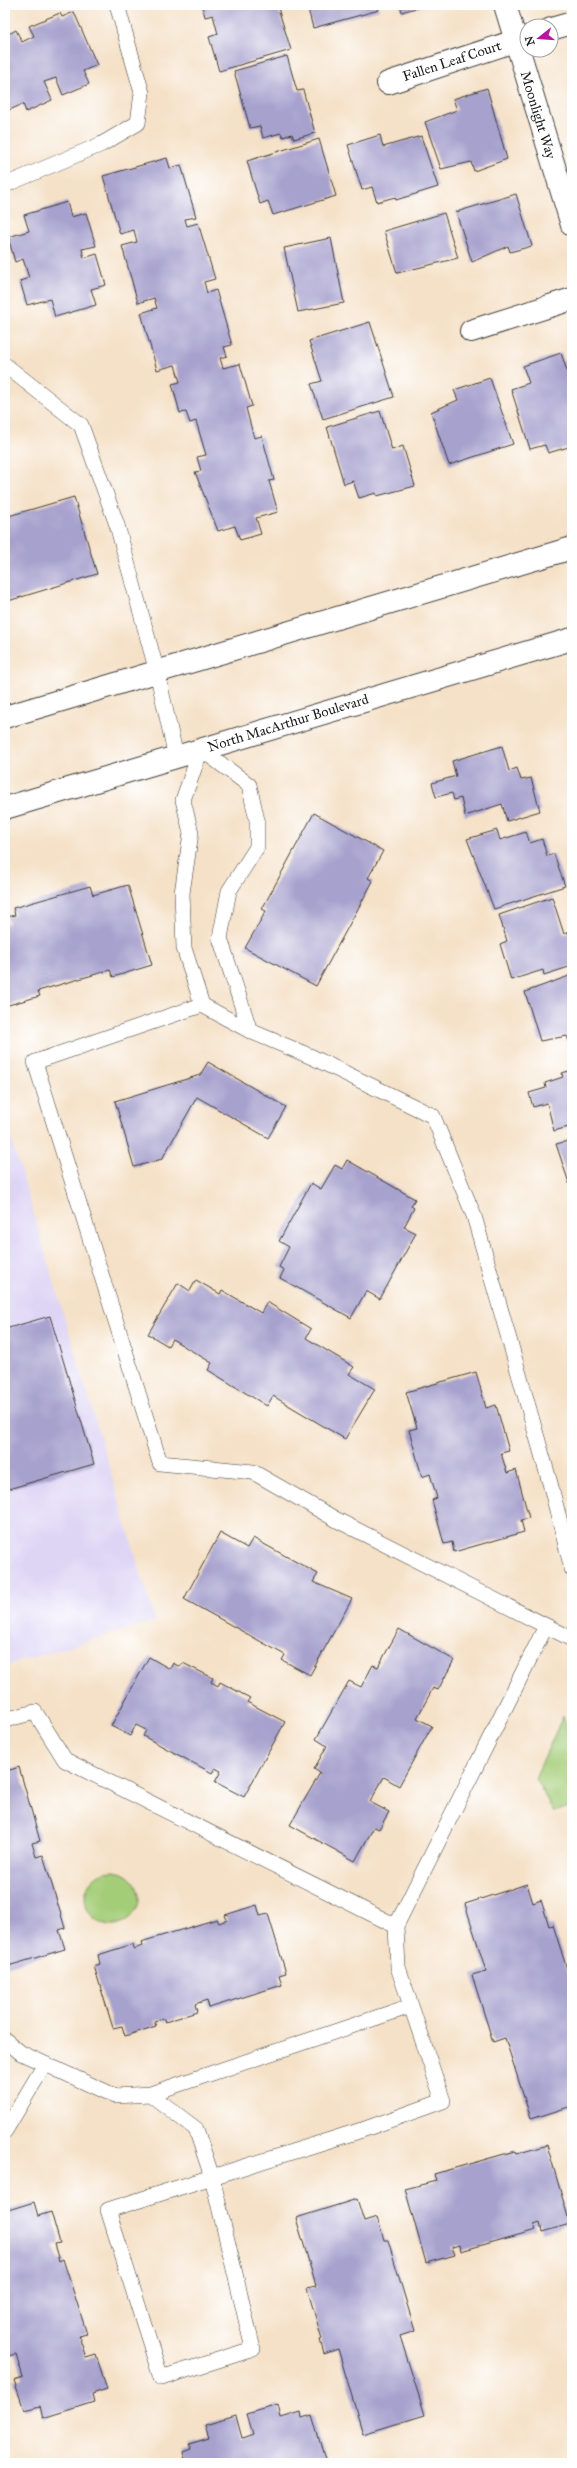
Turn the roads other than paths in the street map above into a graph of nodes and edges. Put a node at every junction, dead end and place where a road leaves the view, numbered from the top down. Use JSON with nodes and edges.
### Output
{"nodes":[{"id":1,"x":116,"y":5,"type":"edge"},
{"id":2,"x":505,"y":5,"type":"edge"},
{"id":3,"x":572,"y":23,"type":"edge"},
{"id":4,"x":559,"y":27,"type":"edge"},
{"id":5,"x":519,"y":34,"type":"edge"},
{"id":6,"x":519,"y":39,"type":"edge"},
{"id":7,"x":526,"y":58,"type":"edge"},
{"id":8,"x":388,"y":83,"type":"dead end"},
{"id":9,"x":5,"y":185,"type":"edge"},
{"id":10,"x":572,"y":225,"type":"edge"},
{"id":11,"x":572,"y":299,"type":"edge"},
{"id":12,"x":471,"y":331,"type":"dead end"},
{"id":13,"x":5,"y":365,"type":"edge"},
{"id":14,"x":572,"y":548,"type":"edge"},
{"id":15,"x":572,"y":639,"type":"edge"},
{"id":16,"x":157,"y":672,"type":"junction"},
{"id":17,"x":5,"y":717,"type":"edge"},
{"id":18,"x":201,"y":749,"type":"junction"},
{"id":19,"x":176,"y":757,"type":"junction"},
{"id":20,"x":5,"y":808,"type":"edge"},
{"id":21,"x":202,"y":1005,"type":"junction"},
{"id":22,"x":250,"y":1031,"type":"junction"},
{"id":23,"x":572,"y":1570,"type":"edge"},
{"id":24,"x":546,"y":1626,"type":"junction"},
{"id":25,"x":572,"y":1639,"type":"edge"},
{"id":26,"x":5,"y":1720,"type":"edge"},
{"id":27,"x":396,"y":1926,"type":"junction"},
{"id":28,"x":411,"y":2006,"type":"junction"},
{"id":29,"x":5,"y":2040,"type":"edge"},
{"id":30,"x":45,"y":2064,"type":"junction"},
{"id":31,"x":150,"y":2094,"type":"junction"},
{"id":32,"x":5,"y":2131,"type":"edge"},
{"id":33,"x":212,"y":2177,"type":"junction"}],
"edges":[{"from":1,"to":9,"type":"lane"},
{"from":2,"to":5,"type":"main road","name":"Moonlight Way"},
{"from":3,"to":4,"type":"main road"},
{"from":6,"to":8,"type":"main road","name":"Fallen Leaf Court"},
{"from":7,"to":10,"type":"main road","name":"Moonlight Way"},
{"from":11,"to":12,"type":"main road"},
{"from":13,"to":16,"type":"lane"},
{"from":14,"to":16,"type":"main road"},
{"from":15,"to":18,"type":"main road","name":"North MacArthur Boulevard"},
{"from":16,"to":17,"type":"main road"},
{"from":16,"to":19,"type":"lane"},
{"from":18,"to":19,"type":"main road","name":"North MacArthur Boulevard"},
{"from":18,"to":21,"type":"lane"},
{"from":18,"to":22,"type":"lane"},
{"from":19,"to":20,"type":"main road","name":"North MacArthur Boulevard"},
{"from":21,"to":22,"type":"lane"},
{"from":21,"to":24,"type":"lane"},
{"from":22,"to":23,"type":"lane"},
{"from":24,"to":25,"type":"lane"},
{"from":24,"to":27,"type":"lane"},
{"from":26,"to":27,"type":"lane"},
{"from":27,"to":28,"type":"lane"},
{"from":28,"to":31,"type":"lane"},
{"from":28,"to":33,"type":"lane"},
{"from":29,"to":30,"type":"lane"},
{"from":30,"to":31,"type":"lane"},
{"from":30,"to":32,"type":"lane"},
{"from":31,"to":33,"type":"lane"},
{"from":33,"to":33,"type":"lane"}]}
